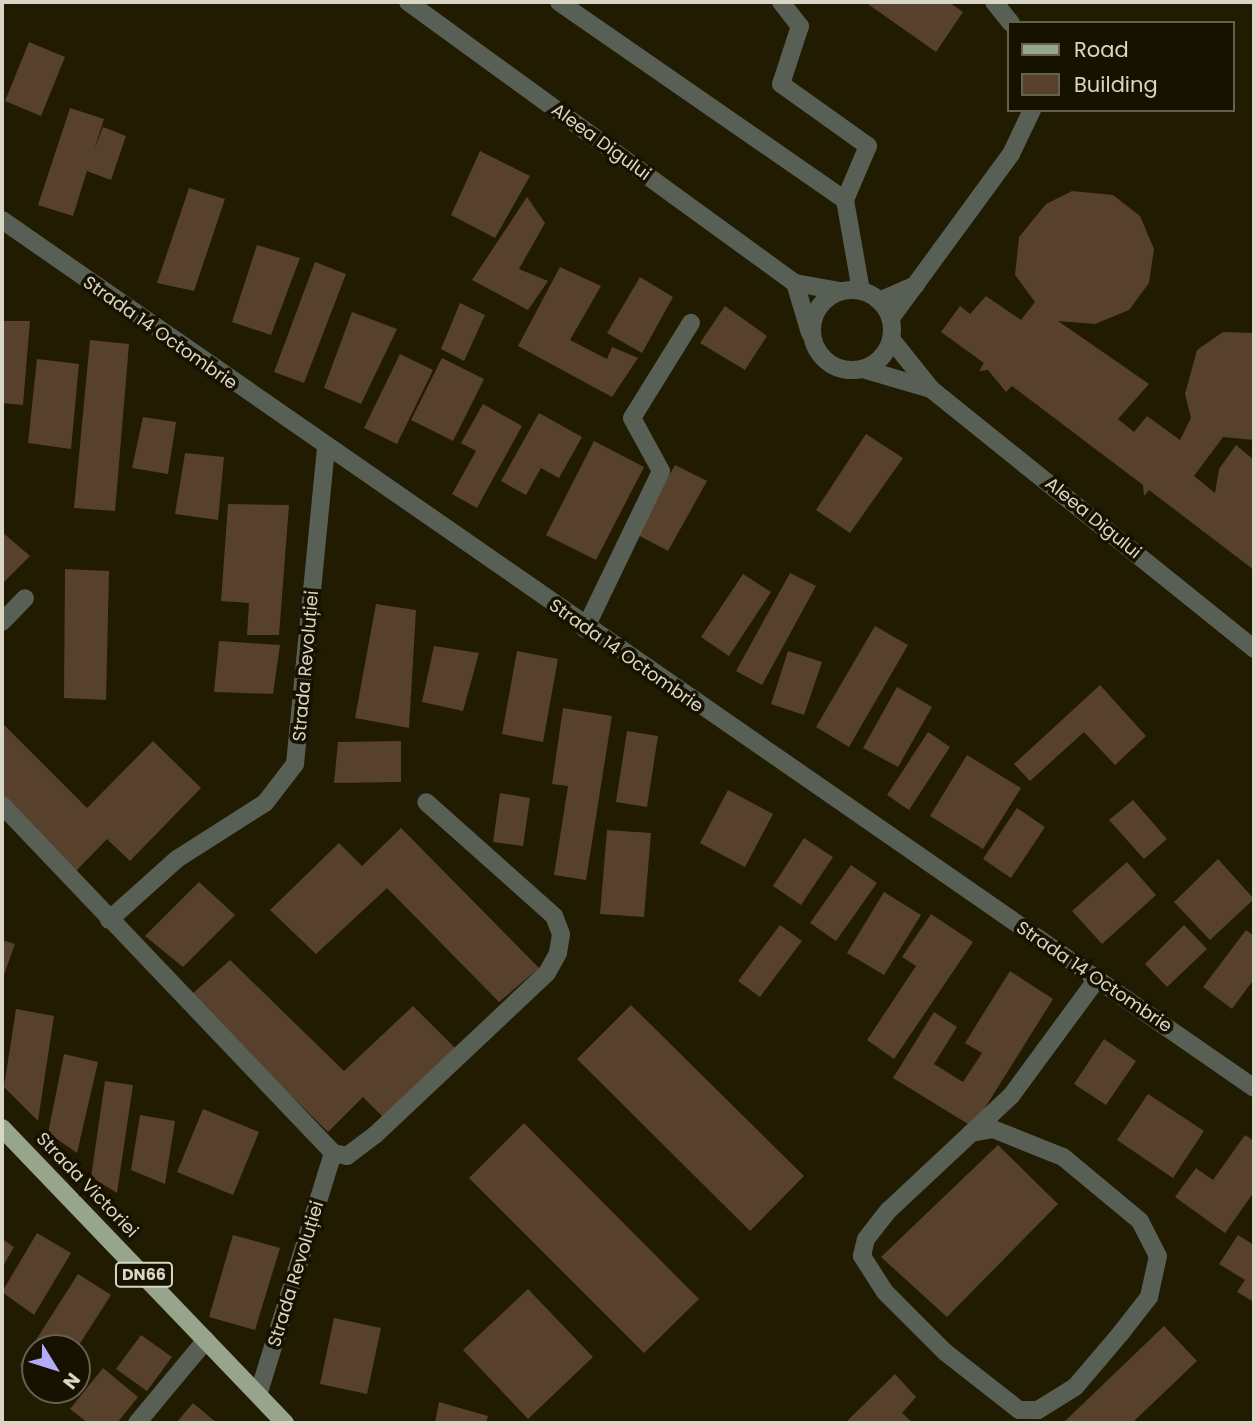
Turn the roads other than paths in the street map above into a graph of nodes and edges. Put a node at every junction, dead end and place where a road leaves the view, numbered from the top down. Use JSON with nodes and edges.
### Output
{"nodes":[{"id":1,"x":408,"y":2,"type":"edge"},
{"id":2,"x":559,"y":2,"type":"edge"},
{"id":3,"x":781,"y":2,"type":"edge"},
{"id":4,"x":993,"y":2,"type":"edge"},
{"id":5,"x":1009,"y":21,"type":"edge"},
{"id":6,"x":1031,"y":112,"type":"edge"},
{"id":7,"x":845,"y":200,"type":"junction"},
{"id":8,"x":2,"y":220,"type":"edge"},
{"id":9,"x":923,"y":282,"type":"junction"},
{"id":10,"x":795,"y":283,"type":"junction"},
{"id":11,"x":840,"y":291,"type":"junction"},
{"id":12,"x":861,"y":291,"type":"junction"},
{"id":13,"x":880,"y":301,"type":"junction"},
{"id":14,"x":891,"y":318,"type":"junction"},
{"id":15,"x":691,"y":323,"type":"dead end"},
{"id":16,"x":891,"y":339,"type":"junction"},
{"id":17,"x":813,"y":342,"type":"junction"},
{"id":18,"x":863,"y":369,"type":"junction"},
{"id":19,"x":931,"y":389,"type":"junction"},
{"id":20,"x":326,"y":449,"type":"junction"},
{"id":21,"x":25,"y":598,"type":"dead end"},
{"id":22,"x":2,"y":622,"type":"edge"},
{"id":23,"x":585,"y":629,"type":"junction"},
{"id":24,"x":1254,"y":649,"type":"edge"},
{"id":25,"x":426,"y":802,"type":"dead end"},
{"id":26,"x":2,"y":805,"type":"edge"},
{"id":27,"x":109,"y":920,"type":"junction"},
{"id":28,"x":1097,"y":979,"type":"junction"},
{"id":29,"x":1254,"y":1088,"type":"edge"},
{"id":30,"x":2,"y":1128,"type":"edge"},
{"id":31,"x":971,"y":1133,"type":"junction"},
{"id":32,"x":333,"y":1153,"type":"junction"},
{"id":33,"x":206,"y":1340,"type":"junction"},
{"id":34,"x":258,"y":1395,"type":"junction"},
{"id":35,"x":137,"y":1423,"type":"edge"},
{"id":36,"x":285,"y":1423,"type":"edge"}],
"edges":[{"from":1,"to":10,"type":"street","name":"Aleea Digului"},
{"from":2,"to":7,"type":"street"},
{"from":3,"to":7,"type":"street"},
{"from":4,"to":5,"type":"street"},
{"from":6,"to":9,"type":"street"},
{"from":7,"to":12,"type":"street"},
{"from":8,"to":20,"type":"street","name":"Strada 14 Octombrie"},
{"from":9,"to":13,"type":"street"},
{"from":9,"to":14,"type":"street"},
{"from":10,"to":11,"type":"street","name":"Aleea Digului"},
{"from":10,"to":17,"type":"street"},
{"from":11,"to":12,"type":"street"},
{"from":11,"to":17,"type":"street"},
{"from":12,"to":13,"type":"street"},
{"from":13,"to":14,"type":"street"},
{"from":14,"to":16,"type":"street"},
{"from":15,"to":23,"type":"street"},
{"from":16,"to":18,"type":"street"},
{"from":16,"to":19,"type":"street","name":"Aleea Digului"},
{"from":17,"to":18,"type":"street"},
{"from":18,"to":19,"type":"street","name":"Aleea Digului"},
{"from":19,"to":24,"type":"street","name":"Aleea Digului"},
{"from":20,"to":23,"type":"street","name":"Strada 14 Octombrie"},
{"from":20,"to":27,"type":"street","name":"Strada Revoluției"},
{"from":21,"to":22,"type":"street"},
{"from":23,"to":28,"type":"street","name":"Strada 14 Octombrie"},
{"from":25,"to":32,"type":"street"},
{"from":26,"to":27,"type":"street"},
{"from":27,"to":32,"type":"street"},
{"from":28,"to":29,"type":"street","name":"Strada 14 Octombrie"},
{"from":28,"to":31,"type":"street"},
{"from":30,"to":33,"type":"main road","name":"Strada Victoriei","number":"DN66"},
{"from":31,"to":31,"type":"street"},
{"from":32,"to":34,"type":"street","name":"Strada Revoluției"},
{"from":33,"to":34,"type":"main road","name":"Strada Victoriei","number":"DN66"},
{"from":33,"to":35,"type":"street"},
{"from":34,"to":36,"type":"main road","name":"Strada Victoriei","number":"DN66"}]}
